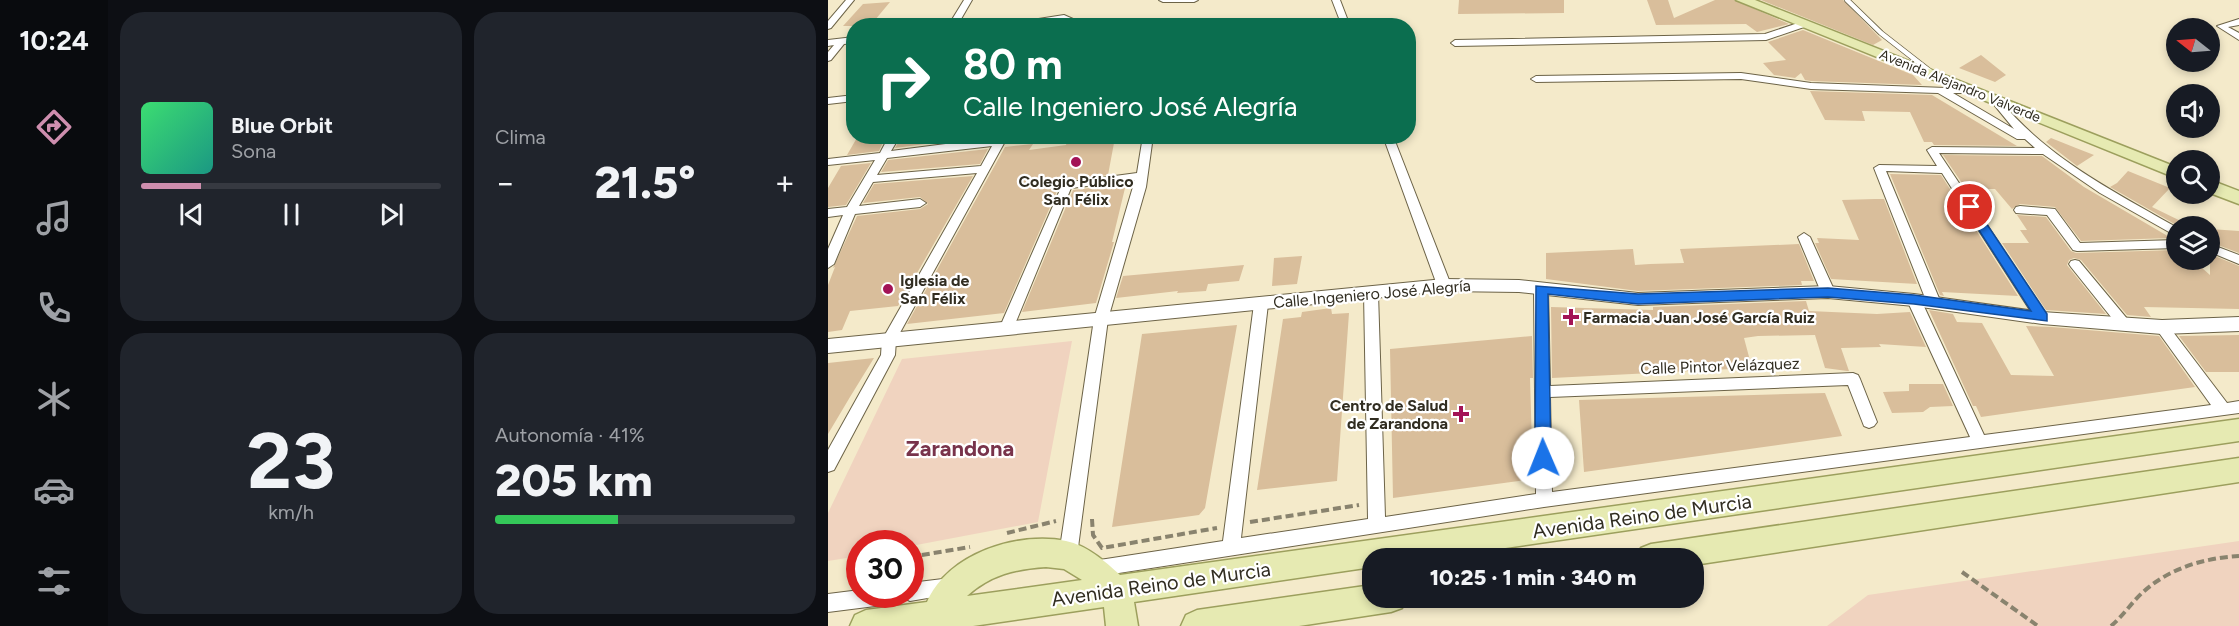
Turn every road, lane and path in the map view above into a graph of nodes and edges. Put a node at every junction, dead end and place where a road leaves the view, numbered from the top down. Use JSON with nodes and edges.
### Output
{"nodes":[{"id":1,"x":850,"y":0,"type":"edge"},
{"id":2,"x":968,"y":0,"type":"edge"},
{"id":3,"x":1163,"y":0,"type":"edge"},
{"id":4,"x":1194,"y":0,"type":"edge"},
{"id":5,"x":1336,"y":0,"type":"edge"},
{"id":6,"x":1743,"y":0,"type":"edge"},
{"id":7,"x":1847,"y":0,"type":"edge"},
{"id":8,"x":957,"y":18,"type":"edge"},
{"id":9,"x":1343,"y":18,"type":"edge"},
{"id":10,"x":2239,"y":22,"type":"edge"},
{"id":11,"x":1804,"y":24,"type":"junction"},
{"id":12,"x":828,"y":26,"type":"edge"},
{"id":13,"x":2239,"y":37,"type":"edge"},
{"id":14,"x":842,"y":41,"type":"junction"},
{"id":15,"x":846,"y":41,"type":"edge"},
{"id":16,"x":828,"y":43,"type":"edge"},
{"id":17,"x":1455,"y":43,"type":"dead end"},
{"id":18,"x":828,"y":58,"type":"edge"},
{"id":19,"x":1536,"y":79,"type":"dead end"},
{"id":20,"x":1940,"y":84,"type":"junction"},
{"id":21,"x":846,"y":99,"type":"edge"},
{"id":22,"x":828,"y":101,"type":"edge"},
{"id":23,"x":1996,"y":101,"type":"junction"},
{"id":24,"x":891,"y":144,"type":"edge"},
{"id":25,"x":964,"y":144,"type":"edge"},
{"id":26,"x":999,"y":144,"type":"edge"},
{"id":27,"x":1147,"y":144,"type":"edge"},
{"id":28,"x":1391,"y":144,"type":"edge"},
{"id":29,"x":2047,"y":151,"type":"junction"},
{"id":30,"x":887,"y":154,"type":"junction"},
{"id":31,"x":828,"y":162,"type":"edge"},
{"id":32,"x":985,"y":169,"type":"junction"},
{"id":33,"x":2166,"y":169,"type":"edge"},
{"id":34,"x":1946,"y":170,"type":"junction"},
{"id":35,"x":1142,"y":176,"type":"junction"},
{"id":36,"x":871,"y":179,"type":"junction"},
{"id":37,"x":2220,"y":190,"type":"edge"},
{"id":38,"x":2239,"y":198,"type":"edge"},
{"id":39,"x":920,"y":202,"type":"dead end"},
{"id":40,"x":851,"y":210,"type":"junction"},
{"id":41,"x":2020,"y":210,"type":"dead end"},
{"id":42,"x":828,"y":213,"type":"edge"},
{"id":43,"x":2166,"y":226,"type":"edge"},
{"id":44,"x":1804,"y":237,"type":"dead end"},
{"id":45,"x":2166,"y":244,"type":"edge"},
{"id":46,"x":2220,"y":252,"type":"edge"},
{"id":47,"x":2239,"y":260,"type":"edge"},
{"id":48,"x":828,"y":264,"type":"edge"},
{"id":49,"x":2074,"y":264,"type":"dead end"},
{"id":50,"x":1444,"y":285,"type":"junction"},
{"id":51,"x":1541,"y":289,"type":"junction"},
{"id":52,"x":1828,"y":292,"type":"junction"},
{"id":53,"x":1371,"y":293,"type":"junction"},
{"id":54,"x":1914,"y":300,"type":"junction"},
{"id":55,"x":1935,"y":303,"type":"junction"},
{"id":56,"x":1261,"y":304,"type":"junction"},
{"id":57,"x":2042,"y":318,"type":"junction"},
{"id":58,"x":1101,"y":319,"type":"junction"},
{"id":59,"x":2124,"y":324,"type":"junction"},
{"id":60,"x":2239,"y":324,"type":"edge"},
{"id":61,"x":2162,"y":327,"type":"junction"},
{"id":62,"x":1006,"y":329,"type":"junction"},
{"id":63,"x":889,"y":340,"type":"junction"},
{"id":64,"x":828,"y":346,"type":"edge"},
{"id":65,"x":1542,"y":392,"type":"junction"},
{"id":66,"x":2234,"y":415,"type":"edge"},
{"id":67,"x":1869,"y":422,"type":"dead end"},
{"id":68,"x":1980,"y":442,"type":"junction"},
{"id":69,"x":828,"y":465,"type":"edge"},
{"id":70,"x":2239,"y":470,"type":"edge"},
{"id":71,"x":1544,"y":500,"type":"junction"},
{"id":72,"x":1376,"y":502,"type":"junction"},
{"id":73,"x":1073,"y":520,"type":"junction"},
{"id":74,"x":1233,"y":525,"type":"junction"},
{"id":75,"x":1377,"y":527,"type":"junction"},
{"id":76,"x":1001,"y":534,"type":"dead end"},
{"id":77,"x":974,"y":546,"type":"dead end"},
{"id":78,"x":1230,"y":549,"type":"junction"},
{"id":79,"x":1704,"y":550,"type":"edge"},
{"id":80,"x":924,"y":555,"type":"edge"},
{"id":81,"x":2239,"y":556,"type":"edge"},
{"id":82,"x":1080,"y":562,"type":"junction"},
{"id":83,"x":1962,"y":572,"type":"dead end"},
{"id":84,"x":953,"y":587,"type":"junction"},
{"id":85,"x":924,"y":590,"type":"edge"},
{"id":86,"x":1113,"y":590,"type":"junction"},
{"id":87,"x":846,"y":601,"type":"edge"},
{"id":88,"x":1362,"y":601,"type":"edge"},
{"id":89,"x":828,"y":603,"type":"edge"},
{"id":90,"x":934,"y":621,"type":"edge"},
{"id":91,"x":866,"y":626,"type":"edge"},
{"id":92,"x":1122,"y":626,"type":"edge"},
{"id":93,"x":1197,"y":626,"type":"edge"},
{"id":94,"x":2038,"y":626,"type":"edge"},
{"id":95,"x":2111,"y":626,"type":"edge"}],
"edges":[{"from":1,"to":12,"type":"street"},
{"from":2,"to":8,"type":"street"},
{"from":3,"to":4,"type":"street"},
{"from":5,"to":9,"type":"street"},
{"from":6,"to":11,"type":"main road","name":"Avenida Alejandro Valverde"},
{"from":7,"to":20,"type":"lane"},
{"from":10,"to":13,"type":"street"},
{"from":11,"to":17,"type":"street"},
{"from":11,"to":20,"type":"main road","name":"Avenida Alejandro Valverde"},
{"from":14,"to":15,"type":"street"},
{"from":14,"to":16,"type":"street"},
{"from":14,"to":18,"type":"street"},
{"from":19,"to":20,"type":"street"},
{"from":20,"to":23,"type":"main road","name":"Avenida Alejandro Valverde"},
{"from":20,"to":29,"type":"street"},
{"from":21,"to":22,"type":"street"},
{"from":23,"to":29,"type":"street"},
{"from":23,"to":33,"type":"main road","name":"Avenida Alejandro Valverde"},
{"from":24,"to":30,"type":"street"},
{"from":25,"to":30,"type":"street"},
{"from":26,"to":32,"type":"street"},
{"from":27,"to":35,"type":"street"},
{"from":28,"to":50,"type":"street"},
{"from":29,"to":34,"type":"street"},
{"from":29,"to":43,"type":"street"},
{"from":30,"to":31,"type":"street"},
{"from":30,"to":36,"type":"street"},
{"from":32,"to":36,"type":"street"},
{"from":32,"to":63,"type":"street"},
{"from":34,"to":55,"type":"street"},
{"from":34,"to":57,"type":"street"},
{"from":35,"to":58,"type":"street"},
{"from":35,"to":62,"type":"street"},
{"from":36,"to":40,"type":"street"},
{"from":37,"to":38,"type":"main road"},
{"from":39,"to":40,"type":"street"},
{"from":40,"to":42,"type":"street"},
{"from":40,"to":48,"type":"street"},
{"from":41,"to":45,"type":"street"},
{"from":44,"to":52,"type":"street"},
{"from":46,"to":47,"type":"street"},
{"from":49,"to":59,"type":"street"},
{"from":50,"to":51,"type":"street","name":"Calle Ingeniero José Alegría"},
{"from":50,"to":53,"type":"street","name":"Calle Ingeniero José Alegría"},
{"from":51,"to":52,"type":"street","name":"Calle Ingeniero José Alegría"},
{"from":51,"to":65,"type":"street"},
{"from":52,"to":54,"type":"street","name":"Calle Ingeniero José Alegría"},
{"from":53,"to":56,"type":"street","name":"Calle Ingeniero José Alegría"},
{"from":53,"to":72,"type":"street"},
{"from":54,"to":55,"type":"street","name":"Calle Ingeniero José Alegría"},
{"from":54,"to":68,"type":"street"},
{"from":55,"to":57,"type":"street","name":"Calle Ingeniero José Alegría"},
{"from":56,"to":58,"type":"street","name":"Calle Ingeniero José Alegría"},
{"from":56,"to":74,"type":"street"},
{"from":57,"to":59,"type":"street","name":"Calle Ingeniero José Alegría"},
{"from":58,"to":62,"type":"street","name":"Calle Ingeniero José Alegría"},
{"from":58,"to":73,"type":"street"},
{"from":59,"to":61,"type":"street","name":"Calle Ingeniero José Alegría"},
{"from":60,"to":61,"type":"street","name":"Calle Ingeniero José Alegría"},
{"from":61,"to":66,"type":"street"},
{"from":62,"to":63,"type":"street","name":"Calle Ingeniero José Alegría"},
{"from":63,"to":64,"type":"street","name":"Calle Ingeniero José Alegría"},
{"from":63,"to":69,"type":"street"},
{"from":65,"to":67,"type":"street","name":"Calle Pintor Velázquez"},
{"from":65,"to":71,"type":"street"},
{"from":66,"to":68,"type":"street"},
{"from":66,"to":86,"type":"main road","name":"Avenida Reino de Murcia"},
{"from":68,"to":71,"type":"street"},
{"from":70,"to":79,"type":"main road"},
{"from":71,"to":75,"type":"street"},
{"from":72,"to":74,"type":"path"},
{"from":72,"to":75,"type":"street"},
{"from":73,"to":74,"type":"path"},
{"from":73,"to":76,"type":"path"},
{"from":73,"to":82,"type":"street"},
{"from":74,"to":78,"type":"street"},
{"from":75,"to":78,"type":"street"},
{"from":77,"to":80,"type":"path"},
{"from":78,"to":82,"type":"street"},
{"from":81,"to":95,"type":"path"},
{"from":82,"to":84,"type":"main road"},
{"from":82,"to":86,"type":"main road"},
{"from":83,"to":94,"type":"path"},
{"from":84,"to":85,"type":"street"},
{"from":84,"to":90,"type":"main road"},
{"from":86,"to":90,"type":"main road","name":"Avenida Reino de Murcia"},
{"from":86,"to":92,"type":"main road"},
{"from":87,"to":89,"type":"street"},
{"from":88,"to":93,"type":"main road"},
{"from":90,"to":91,"type":"main road","name":"Avenida Reino de Murcia"}]}
